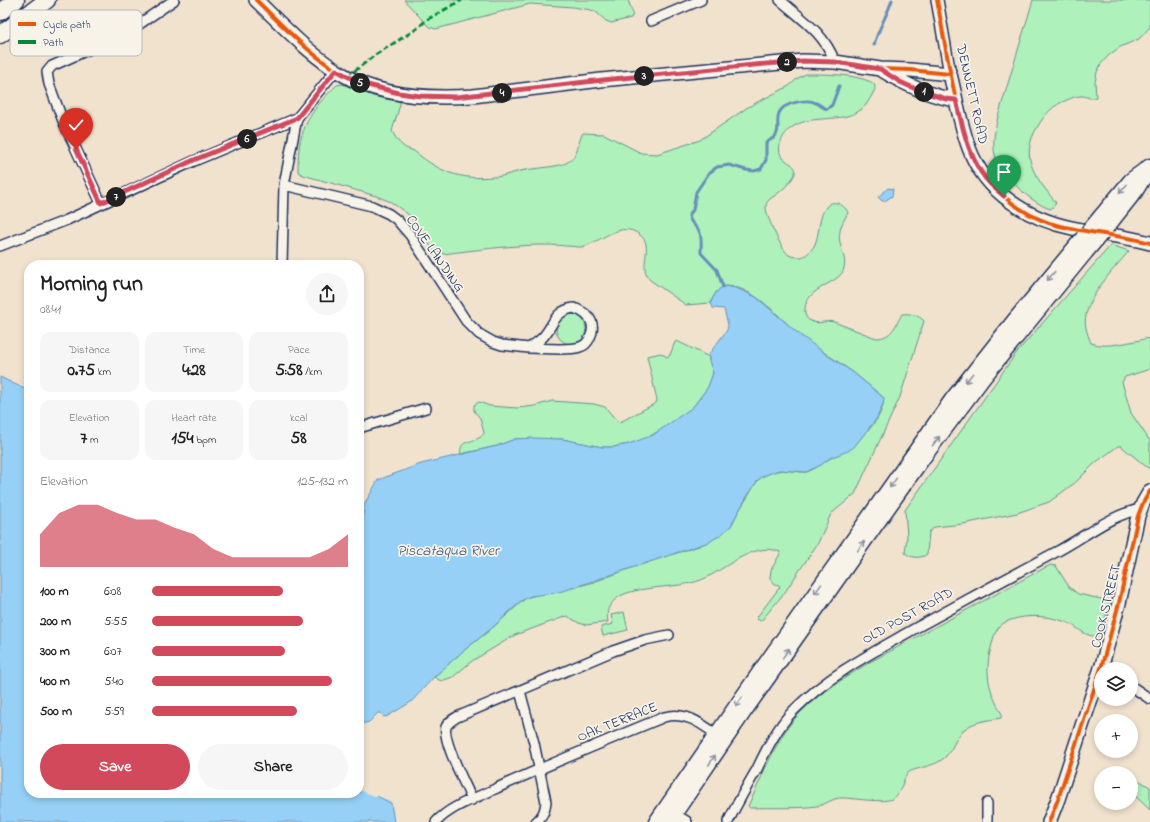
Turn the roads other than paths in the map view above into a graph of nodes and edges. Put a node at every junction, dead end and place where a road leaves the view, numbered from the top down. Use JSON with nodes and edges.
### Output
{"nodes":[{"id":1,"x":16,"y":0,"type":"edge"},
{"id":2,"x":47,"y":0,"type":"edge"},
{"id":3,"x":174,"y":0,"type":"edge"},
{"id":4,"x":256,"y":0,"type":"edge"},
{"id":5,"x":701,"y":0,"type":"edge"},
{"id":6,"x":780,"y":0,"type":"edge"},
{"id":7,"x":937,"y":0,"type":"edge"},
{"id":8,"x":34,"y":10,"type":"edge"},
{"id":9,"x":0,"y":12,"type":"edge"},
{"id":10,"x":651,"y":21,"type":"dead end"},
{"id":11,"x":142,"y":22,"type":"edge"},
{"id":12,"x":10,"y":28,"type":"edge"},
{"id":13,"x":0,"y":35,"type":"edge"},
{"id":14,"x":76,"y":56,"type":"edge"},
{"id":15,"x":835,"y":62,"type":"junction"},
{"id":16,"x":880,"y":69,"type":"junction"},
{"id":17,"x":336,"y":70,"type":"junction"},
{"id":18,"x":950,"y":74,"type":"junction"},
{"id":19,"x":956,"y":100,"type":"junction"},
{"id":20,"x":297,"y":118,"type":"junction"},
{"id":21,"x":1150,"y":167,"type":"edge"},
{"id":22,"x":284,"y":185,"type":"junction"},
{"id":23,"x":101,"y":203,"type":"junction"},
{"id":24,"x":1150,"y":243,"type":"edge"},
{"id":25,"x":0,"y":246,"type":"edge"},
{"id":26,"x":282,"y":260,"type":"edge"},
{"id":27,"x":529,"y":348,"type":"junction"},
{"id":28,"x":426,"y":408,"type":"dead end"},
{"id":29,"x":364,"y":427,"type":"edge"},
{"id":30,"x":1150,"y":491,"type":"edge"},
{"id":31,"x":1141,"y":509,"type":"junction"},
{"id":32,"x":669,"y":635,"type":"dead end"},
{"id":33,"x":1106,"y":662,"type":"edge"},
{"id":34,"x":520,"y":691,"type":"junction"},
{"id":35,"x":1138,"y":691,"type":"edge"},
{"id":36,"x":1094,"y":698,"type":"edge"},
{"id":37,"x":1150,"y":699,"type":"edge"},
{"id":38,"x":721,"y":737,"type":"junction"},
{"id":39,"x":540,"y":769,"type":"junction"},
{"id":40,"x":472,"y":800,"type":"junction"},
{"id":41,"x":987,"y":803,"type":"dead end"},
{"id":42,"x":674,"y":817,"type":"edge"},
{"id":43,"x":436,"y":822,"type":"edge"},
{"id":44,"x":536,"y":822,"type":"edge"},
{"id":45,"x":656,"y":822,"type":"edge"},
{"id":46,"x":728,"y":822,"type":"edge"},
{"id":47,"x":987,"y":822,"type":"edge"},
{"id":48,"x":1049,"y":822,"type":"edge"}],
"edges":[{"from":1,"to":9,"type":"highway"},
{"from":2,"to":8,"type":"highway"},
{"from":3,"to":11,"type":"street"},
{"from":4,"to":17,"type":"main road"},
{"from":5,"to":10,"type":"street"},
{"from":6,"to":15,"type":"street"},
{"from":7,"to":18,"type":"street","name":"DENNETT ROAD"},
{"from":12,"to":13,"type":"highway"},
{"from":14,"to":23,"type":"street"},
{"from":15,"to":16,"type":"main road"},
{"from":15,"to":17,"type":"main road"},
{"from":16,"to":18,"type":"main road"},
{"from":16,"to":19,"type":"main road"},
{"from":17,"to":20,"type":"street"},
{"from":18,"to":19,"type":"main road","name":"DENNETT ROAD"},
{"from":19,"to":24,"type":"main road","name":"DENNETT ROAD"},
{"from":20,"to":22,"type":"street"},
{"from":20,"to":23,"type":"street"},
{"from":21,"to":38,"type":"main road","bridge":true},
{"from":22,"to":26,"type":"street"},
{"from":22,"to":27,"type":"street","name":"COVE LANDING"},
{"from":23,"to":25,"type":"street"},
{"from":27,"to":27,"type":"street","name":"COVE LANDING"},
{"from":28,"to":29,"type":"street"},
{"from":30,"to":31,"type":"main road"},
{"from":31,"to":33,"type":"main road","name":"COOK STREET"},
{"from":31,"to":46,"type":"street","name":"OLD POST ROAD"},
{"from":32,"to":34,"type":"street"},
{"from":34,"to":39,"type":"street"},
{"from":34,"to":40,"type":"street"},
{"from":35,"to":37,"type":"street"},
{"from":36,"to":48,"type":"main road","name":"COOK STREET"},
{"from":38,"to":39,"type":"street","name":"OAK TERRACE"},
{"from":38,"to":42,"type":"main road"},
{"from":42,"to":38,"type":"main road","one_way":true},
{"from":39,"to":40,"type":"street","name":"OAK TERRACE"},
{"from":39,"to":44,"type":"street"},
{"from":40,"to":43,"type":"street","name":"OAK TERRACE"},
{"from":41,"to":47,"type":"street"},
{"from":42,"to":45,"type":"main road"}]}
